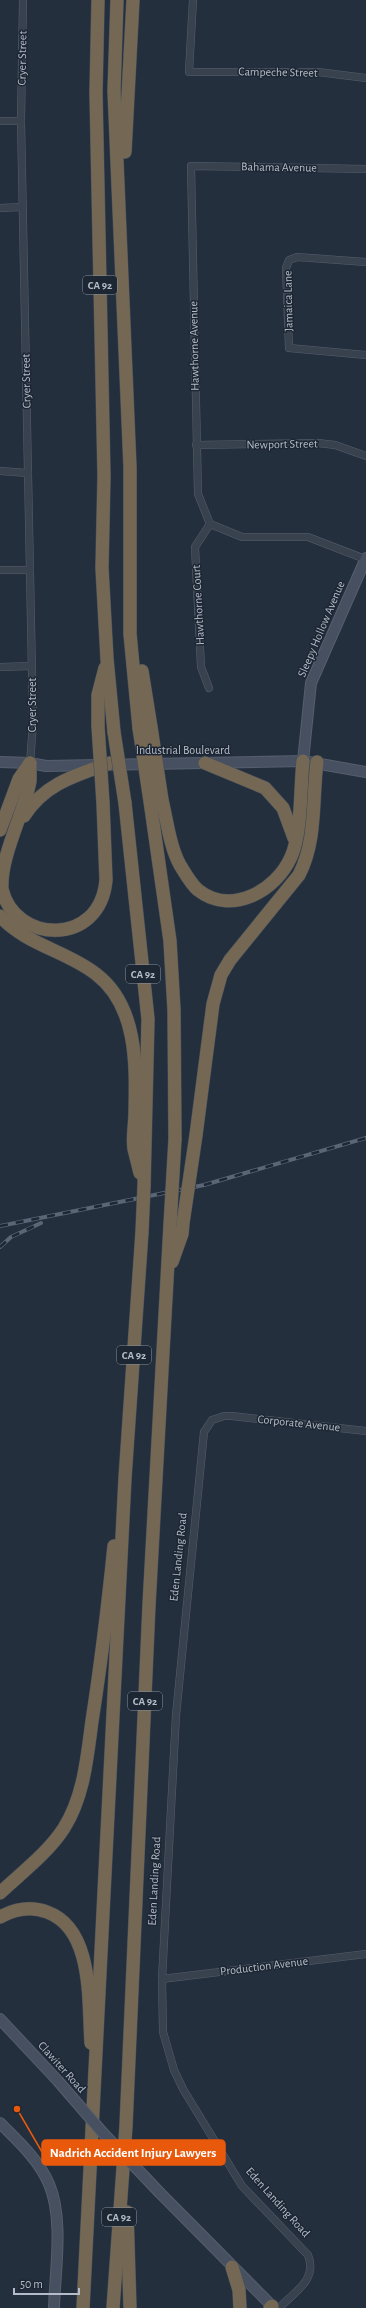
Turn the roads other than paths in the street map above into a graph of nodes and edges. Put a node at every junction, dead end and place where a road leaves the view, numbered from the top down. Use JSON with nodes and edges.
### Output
{"nodes":[{"id":1,"x":23,"y":0,"type":"edge"},
{"id":2,"x":90,"y":0,"type":"edge"},
{"id":3,"x":98,"y":0,"type":"edge"},
{"id":4,"x":117,"y":0,"type":"edge"},
{"id":5,"x":133,"y":0,"type":"edge"},
{"id":6,"x":193,"y":0,"type":"edge"},
{"id":7,"x":366,"y":78,"type":"edge"},
{"id":8,"x":96,"y":93,"type":"junction"},
{"id":9,"x":0,"y":121,"type":"edge"},
{"id":10,"x":21,"y":121,"type":"junction"},
{"id":11,"x":191,"y":166,"type":"joint"},
{"id":12,"x":366,"y":169,"type":"edge"},
{"id":13,"x":23,"y":207,"type":"junction"},
{"id":14,"x":0,"y":208,"type":"edge"},
{"id":15,"x":121,"y":258,"type":"junction"},
{"id":16,"x":366,"y":262,"type":"edge"},
{"id":17,"x":366,"y":355,"type":"edge"},
{"id":18,"x":196,"y":445,"type":"junction"},
{"id":19,"x":366,"y":456,"type":"edge"},
{"id":20,"x":0,"y":472,"type":"edge"},
{"id":21,"x":28,"y":473,"type":"junction"},
{"id":22,"x":210,"y":524,"type":"junction"},
{"id":23,"x":366,"y":558,"type":"edge"},
{"id":24,"x":0,"y":570,"type":"edge"},
{"id":25,"x":30,"y":570,"type":"junction"},
{"id":26,"x":107,"y":659,"type":"junction"},
{"id":27,"x":32,"y":666,"type":"junction"},
{"id":28,"x":0,"y":667,"type":"edge"},
{"id":29,"x":208,"y":688,"type":"dead end"},
{"id":30,"x":303,"y":761,"type":"junction"},
{"id":31,"x":0,"y":762,"type":"edge"},
{"id":32,"x":317,"y":762,"type":"junction"},
{"id":33,"x":30,"y":763,"type":"junction"},
{"id":34,"x":110,"y":763,"type":"junction"},
{"id":35,"x":205,"y":763,"type":"junction"},
{"id":36,"x":366,"y":772,"type":"edge"},
{"id":37,"x":156,"y":801,"type":"junction"},
{"id":38,"x":0,"y":830,"type":"edge"},
{"id":39,"x":14,"y":833,"type":"junction"},
{"id":40,"x":295,"y":842,"type":"junction"},
{"id":41,"x":0,"y":916,"type":"edge"},
{"id":42,"x":140,"y":1147,"type":"junction"},
{"id":43,"x":167,"y":1277,"type":"junction"},
{"id":44,"x":232,"y":1416,"type":"joint"},
{"id":45,"x":366,"y":1431,"type":"edge"},
{"id":46,"x":125,"y":1478,"type":"junction"},
{"id":47,"x":0,"y":1893,"type":"edge"},
{"id":48,"x":0,"y":1917,"type":"edge"},
{"id":49,"x":366,"y":1954,"type":"edge"},
{"id":50,"x":162,"y":1979,"type":"junction"},
{"id":51,"x":0,"y":2019,"type":"edge"},
{"id":52,"x":95,"y":2101,"type":"junction"},
{"id":53,"x":0,"y":2123,"type":"edge"},
{"id":54,"x":126,"y":2126,"type":"junction"},
{"id":55,"x":103,"y":2134,"type":"joint"},
{"id":56,"x":232,"y":2267,"type":"junction"},
{"id":57,"x":54,"y":2308,"type":"edge"},
{"id":58,"x":84,"y":2308,"type":"edge"},
{"id":59,"x":113,"y":2308,"type":"edge"},
{"id":60,"x":130,"y":2308,"type":"edge"},
{"id":61,"x":240,"y":2308,"type":"edge"},
{"id":62,"x":274,"y":2308,"type":"edge"}],
"edges":[{"from":1,"to":10,"type":"street","name":"Cryer Street"},
{"from":2,"to":8,"type":"highway"},
{"from":3,"to":8,"type":"highway","number":"CA 92"},
{"from":4,"to":15,"type":"highway","number":"CA 92"},
{"from":5,"to":15,"type":"highway"},
{"from":6,"to":7,"type":"street","name":"Campeche Street"},
{"from":8,"to":26,"type":"highway","number":"CA 92"},
{"from":9,"to":10,"type":"street"},
{"from":10,"to":13,"type":"street","name":"Cryer Street"},
{"from":11,"to":12,"type":"street","name":"Bahama Avenue"},
{"from":11,"to":18,"type":"street","name":"Hawthorne Avenue"},
{"from":13,"to":14,"type":"street"},
{"from":13,"to":21,"type":"street","name":"Cryer Street"},
{"from":15,"to":37,"type":"highway","number":"CA 92","bridge":true},
{"from":16,"to":17,"type":"street","name":"Jamaica Lane"},
{"from":18,"to":19,"type":"street","name":"Newport Street"},
{"from":18,"to":22,"type":"street","name":"Hawthorne Avenue"},
{"from":20,"to":21,"type":"street"},
{"from":21,"to":25,"type":"street","name":"Cryer Street"},
{"from":22,"to":23,"type":"street"},
{"from":22,"to":29,"type":"street","name":"Hawthorne Court"},
{"from":23,"to":30,"type":"street","name":"Sleepy Hollow Avenue"},
{"from":24,"to":25,"type":"street"},
{"from":25,"to":27,"type":"street","name":"Cryer Street"},
{"from":26,"to":39,"type":"highway","bridge":true},
{"from":26,"to":42,"type":"highway","number":"CA 92","bridge":true},
{"from":27,"to":28,"type":"street"},
{"from":27,"to":33,"type":"street","name":"Cryer Street"},
{"from":30,"to":32,"type":"street","name":"Industrial Boulevard"},
{"from":30,"to":35,"type":"street","name":"Industrial Boulevard"},
{"from":30,"to":40,"type":"highway"},
{"from":31,"to":33,"type":"street","name":"Industrial Boulevard"},
{"from":32,"to":36,"type":"street","name":"Industrial Boulevard"},
{"from":32,"to":43,"type":"highway","bridge":true},
{"from":33,"to":34,"type":"street","name":"Industrial Boulevard"},
{"from":33,"to":38,"type":"highway"},
{"from":33,"to":39,"type":"highway"},
{"from":34,"to":35,"type":"street","name":"Industrial Boulevard"},
{"from":34,"to":39,"type":"highway"},
{"from":35,"to":40,"type":"highway"},
{"from":37,"to":40,"type":"highway"},
{"from":37,"to":43,"type":"highway","number":"CA 92","bridge":true},
{"from":41,"to":42,"type":"highway"},
{"from":42,"to":46,"type":"highway","number":"CA 92","bridge":true},
{"from":43,"to":54,"type":"highway","number":"CA 92"},
{"from":44,"to":45,"type":"street","name":"Corporate Avenue"},
{"from":44,"to":50,"type":"street","name":"Eden Landing Road"},
{"from":46,"to":47,"type":"highway"},
{"from":46,"to":52,"type":"highway","number":"CA 92"},
{"from":48,"to":52,"type":"highway"},
{"from":49,"to":50,"type":"street","name":"Production Avenue"},
{"from":50,"to":62,"type":"street","name":"Eden Landing Road"},
{"from":51,"to":55,"type":"street","name":"Clawiter Road","bridge":true},
{"from":52,"to":58,"type":"highway","number":"CA 92"},
{"from":53,"to":57,"type":"street"},
{"from":54,"to":59,"type":"highway","number":"CA 92"},
{"from":54,"to":60,"type":"highway"},
{"from":55,"to":56,"type":"street","name":"Eden Landing Road","bridge":true},
{"from":56,"to":61,"type":"highway"},
{"from":56,"to":62,"type":"street","name":"Eden Landing Road"}]}
